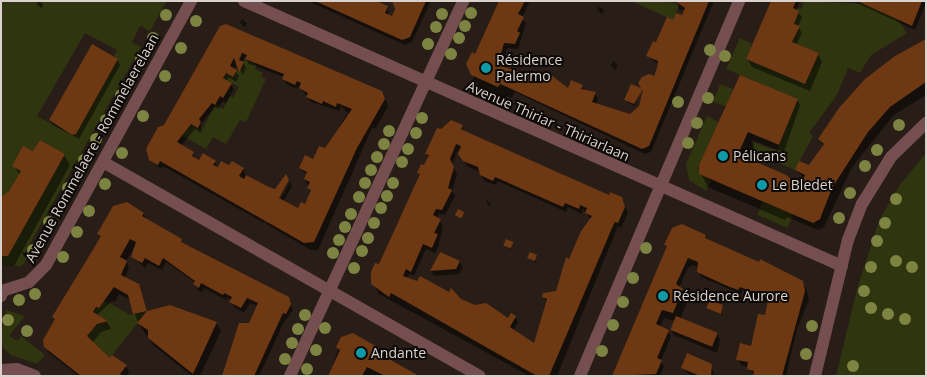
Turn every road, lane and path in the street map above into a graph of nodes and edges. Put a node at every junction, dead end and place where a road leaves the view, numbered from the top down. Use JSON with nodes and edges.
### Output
{"nodes":[{"id":1,"x":192,"y":1,"type":"edge"},
{"id":2,"x":244,"y":1,"type":"edge"},
{"id":3,"x":463,"y":1,"type":"edge"},
{"id":4,"x":739,"y":1,"type":"edge"},
{"id":5,"x":425,"y":82,"type":"junction"},
{"id":6,"x":926,"y":123,"type":"edge"},
{"id":7,"x":103,"y":162,"type":"junction"},
{"id":8,"x":660,"y":187,"type":"junction"},
{"id":9,"x":842,"y":266,"type":"junction"},
{"id":10,"x":2,"y":292,"type":"edge"},
{"id":11,"x":328,"y":292,"type":"junction"},
{"id":12,"x":1,"y":370,"type":"edge"},
{"id":13,"x":35,"y":376,"type":"edge"},
{"id":14,"x":290,"y":376,"type":"edge"},
{"id":15,"x":479,"y":376,"type":"edge"},
{"id":16,"x":580,"y":376,"type":"edge"},
{"id":17,"x":815,"y":376,"type":"edge"}],
"edges":[{"from":1,"to":7,"type":"street","name":"Avenue Rommelaere - Rommelaerelaan"},
{"from":2,"to":5,"type":"street","name":"Avenue Thiriar - Thiriarlaan"},
{"from":3,"to":5,"type":"street"},
{"from":4,"to":8,"type":"street"},
{"from":5,"to":8,"type":"street","name":"Avenue Thiriar - Thiriarlaan"},
{"from":5,"to":11,"type":"street"},
{"from":6,"to":9,"type":"street"},
{"from":7,"to":10,"type":"street","name":"Avenue Rommelaere - Rommelaerelaan"},
{"from":7,"to":11,"type":"street"},
{"from":8,"to":9,"type":"street","name":"Avenue Thiriar - Thiriarlaan"},
{"from":8,"to":16,"type":"street"},
{"from":9,"to":17,"type":"street"},
{"from":11,"to":14,"type":"street"},
{"from":11,"to":15,"type":"street"},
{"from":12,"to":13,"type":"street"}]}
